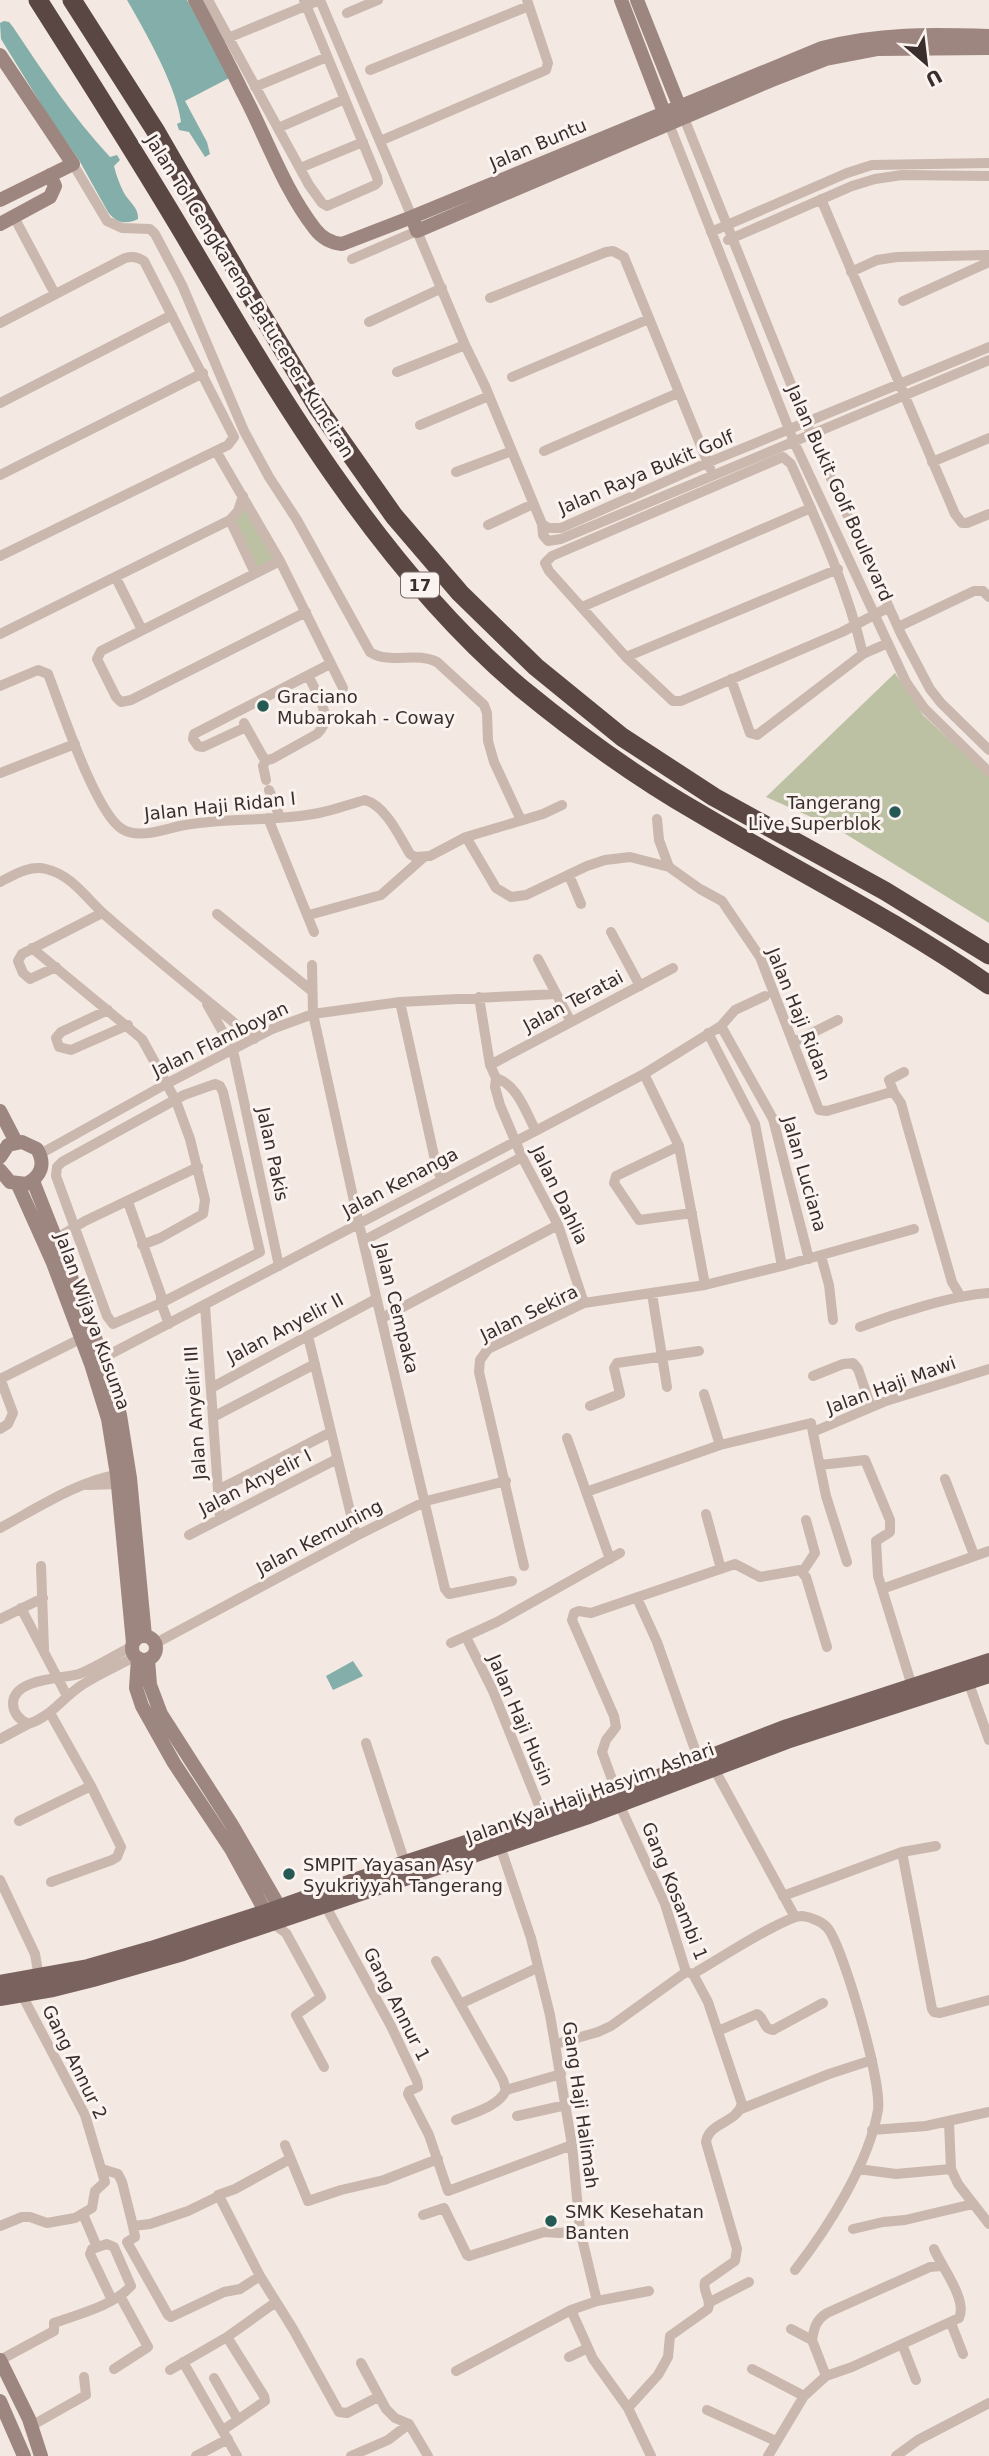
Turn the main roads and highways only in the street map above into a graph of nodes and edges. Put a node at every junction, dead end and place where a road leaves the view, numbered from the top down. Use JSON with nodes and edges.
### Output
{"nodes":[{"id":1,"x":38,"y":0,"type":"edge"},
{"id":2,"x":72,"y":0,"type":"edge"},
{"id":3,"x":989,"y":955,"type":"edge"},
{"id":4,"x":989,"y":985,"type":"edge"},
{"id":5,"x":989,"y":1661,"type":"edge"},
{"id":6,"x":989,"y":1675,"type":"edge"},
{"id":7,"x":707,"y":1763,"type":"junction"},
{"id":8,"x":618,"y":1799,"type":"junction"},
{"id":9,"x":278,"y":1919,"type":"junction"},
{"id":10,"x":0,"y":1983,"type":"edge"},
{"id":11,"x":0,"y":1997,"type":"edge"}],
"edges":[{"from":1,"to":4,"type":"highway","name":"Jalan Tol Cengkareng–Batuceper–Kunciran","number":"17"},
{"from":2,"to":3,"type":"highway","name":"Jalan Tol Cengkareng–Batuceper–Kunciran","number":"17"},
{"from":5,"to":7,"type":"main road","name":"Jalan Kyai Haji Hasyim Ashari"},
{"from":6,"to":7,"type":"main road","name":"Jalan Kyai Haji Hasyim Ashari"},
{"from":7,"to":8,"type":"main road","name":"Jalan Kyai Haji Hasyim Ashari"},
{"from":8,"to":9,"type":"main road","name":"Jalan Kyai Haji Hasyim Ashari"},
{"from":8,"to":9,"type":"main road","name":"Jalan Kyai Haji Hasyim Ashari"},
{"from":9,"to":10,"type":"main road","name":"Jalan Kyai Haji Hasyim Ashari"},
{"from":9,"to":11,"type":"main road","name":"Jalan Kyai Haji Hasyim Ashari"}]}
